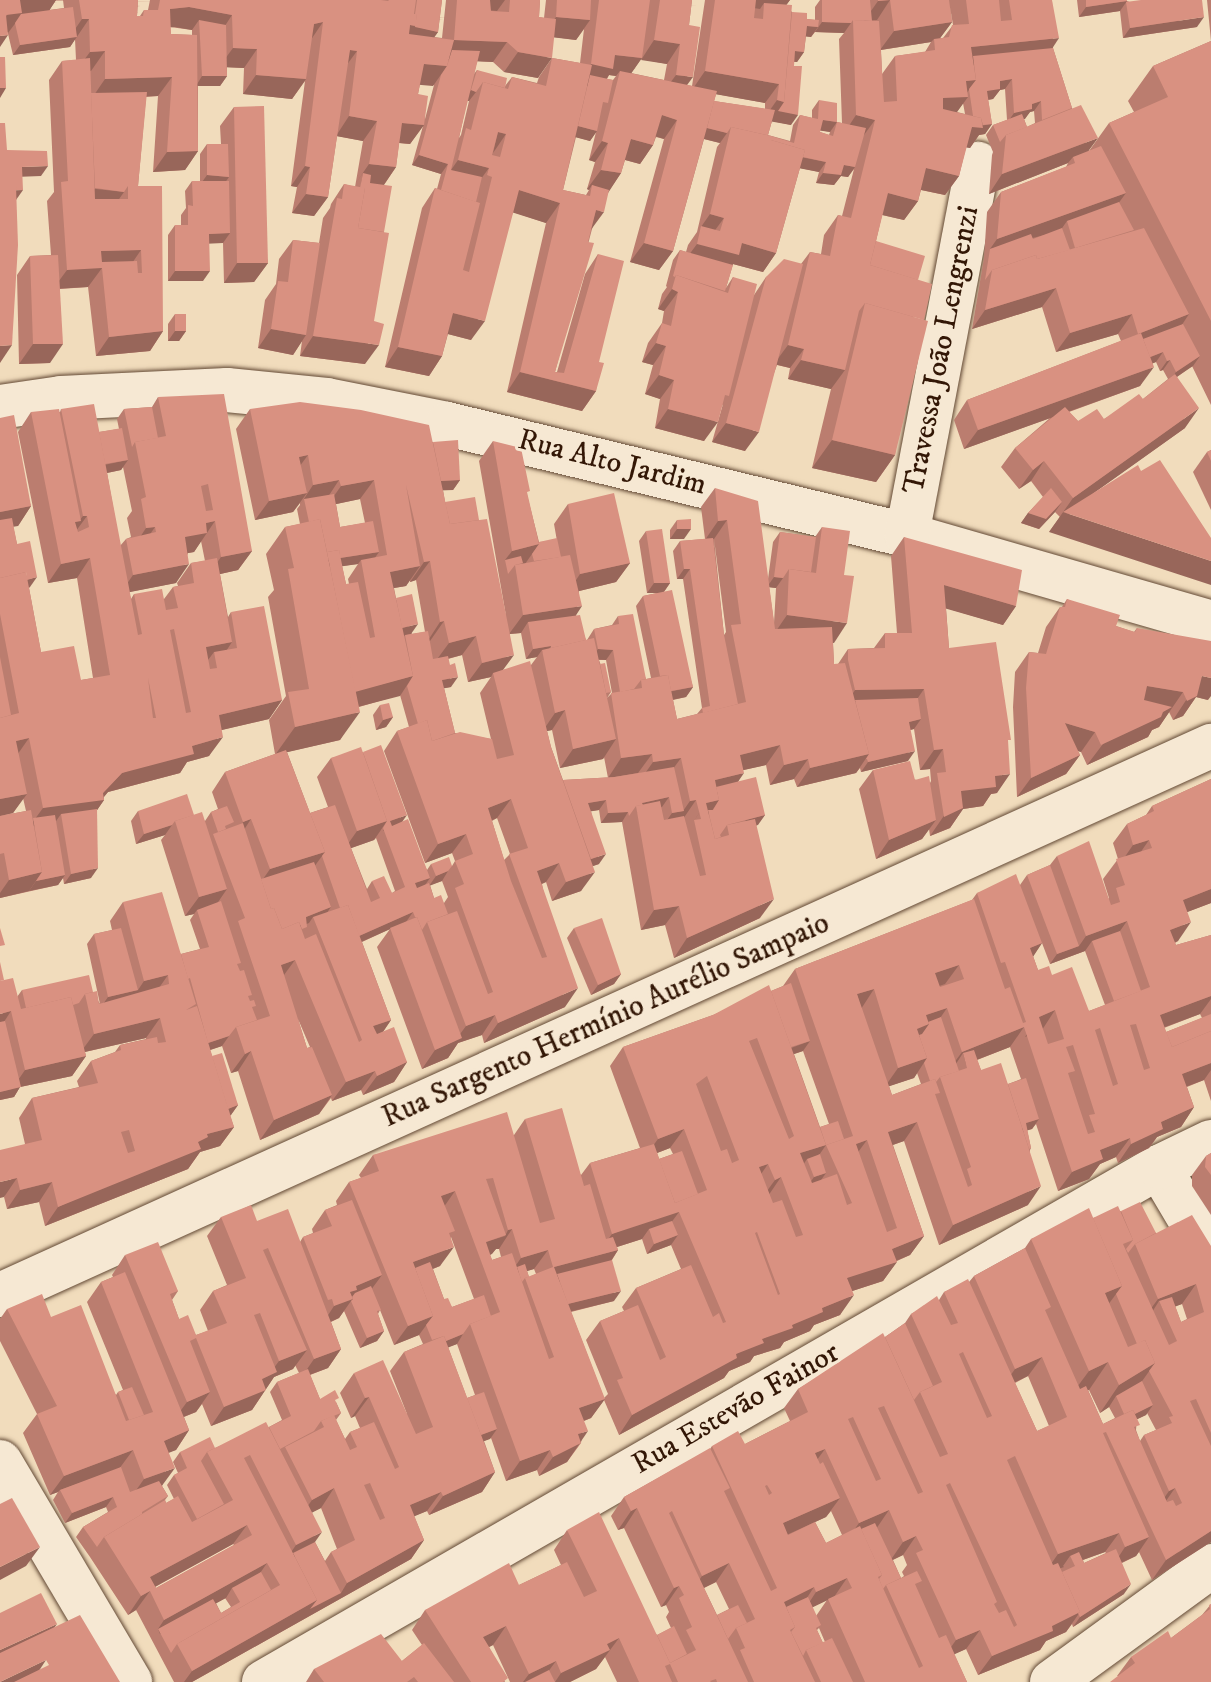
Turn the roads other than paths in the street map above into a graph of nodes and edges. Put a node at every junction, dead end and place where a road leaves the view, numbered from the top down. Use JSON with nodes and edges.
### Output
{"nodes":[{"id":1,"x":978,"y":164,"type":"dead end"},
{"id":2,"x":0,"y":407,"type":"edge"},
{"id":3,"x":907,"y":535,"type":"junction"},
{"id":4,"x":1211,"y":623,"type":"edge"},
{"id":5,"x":1211,"y":746,"type":"edge"},
{"id":6,"x":1211,"y":1142,"type":"edge"},
{"id":7,"x":1159,"y":1167,"type":"junction"},
{"id":8,"x":1211,"y":1255,"type":"edge"},
{"id":9,"x":0,"y":1295,"type":"edge"},
{"id":10,"x":0,"y":1462,"type":"edge"},
{"id":11,"x":1211,"y":1566,"type":"edge"},
{"id":12,"x":130,"y":1682,"type":"edge"},
{"id":13,"x":264,"y":1682,"type":"edge"},
{"id":14,"x":1052,"y":1682,"type":"edge"}],
"edges":[{"from":1,"to":3,"type":"street","name":"Travessa João Lengrenzi"},
{"from":2,"to":3,"type":"street","name":"Rua Alto Jardim"},
{"from":3,"to":4,"type":"street","name":"Rua Alto Jardim"},
{"from":5,"to":9,"type":"street","name":"Rua Sargento Hermínio Aurélio Sampaio"},
{"from":6,"to":7,"type":"street","name":"Rua Estevão Fainor"},
{"from":7,"to":8,"type":"street"},
{"from":7,"to":13,"type":"street","name":"Rua Estevão Fainor"},
{"from":10,"to":12,"type":"street"},
{"from":11,"to":14,"type":"street"}]}
